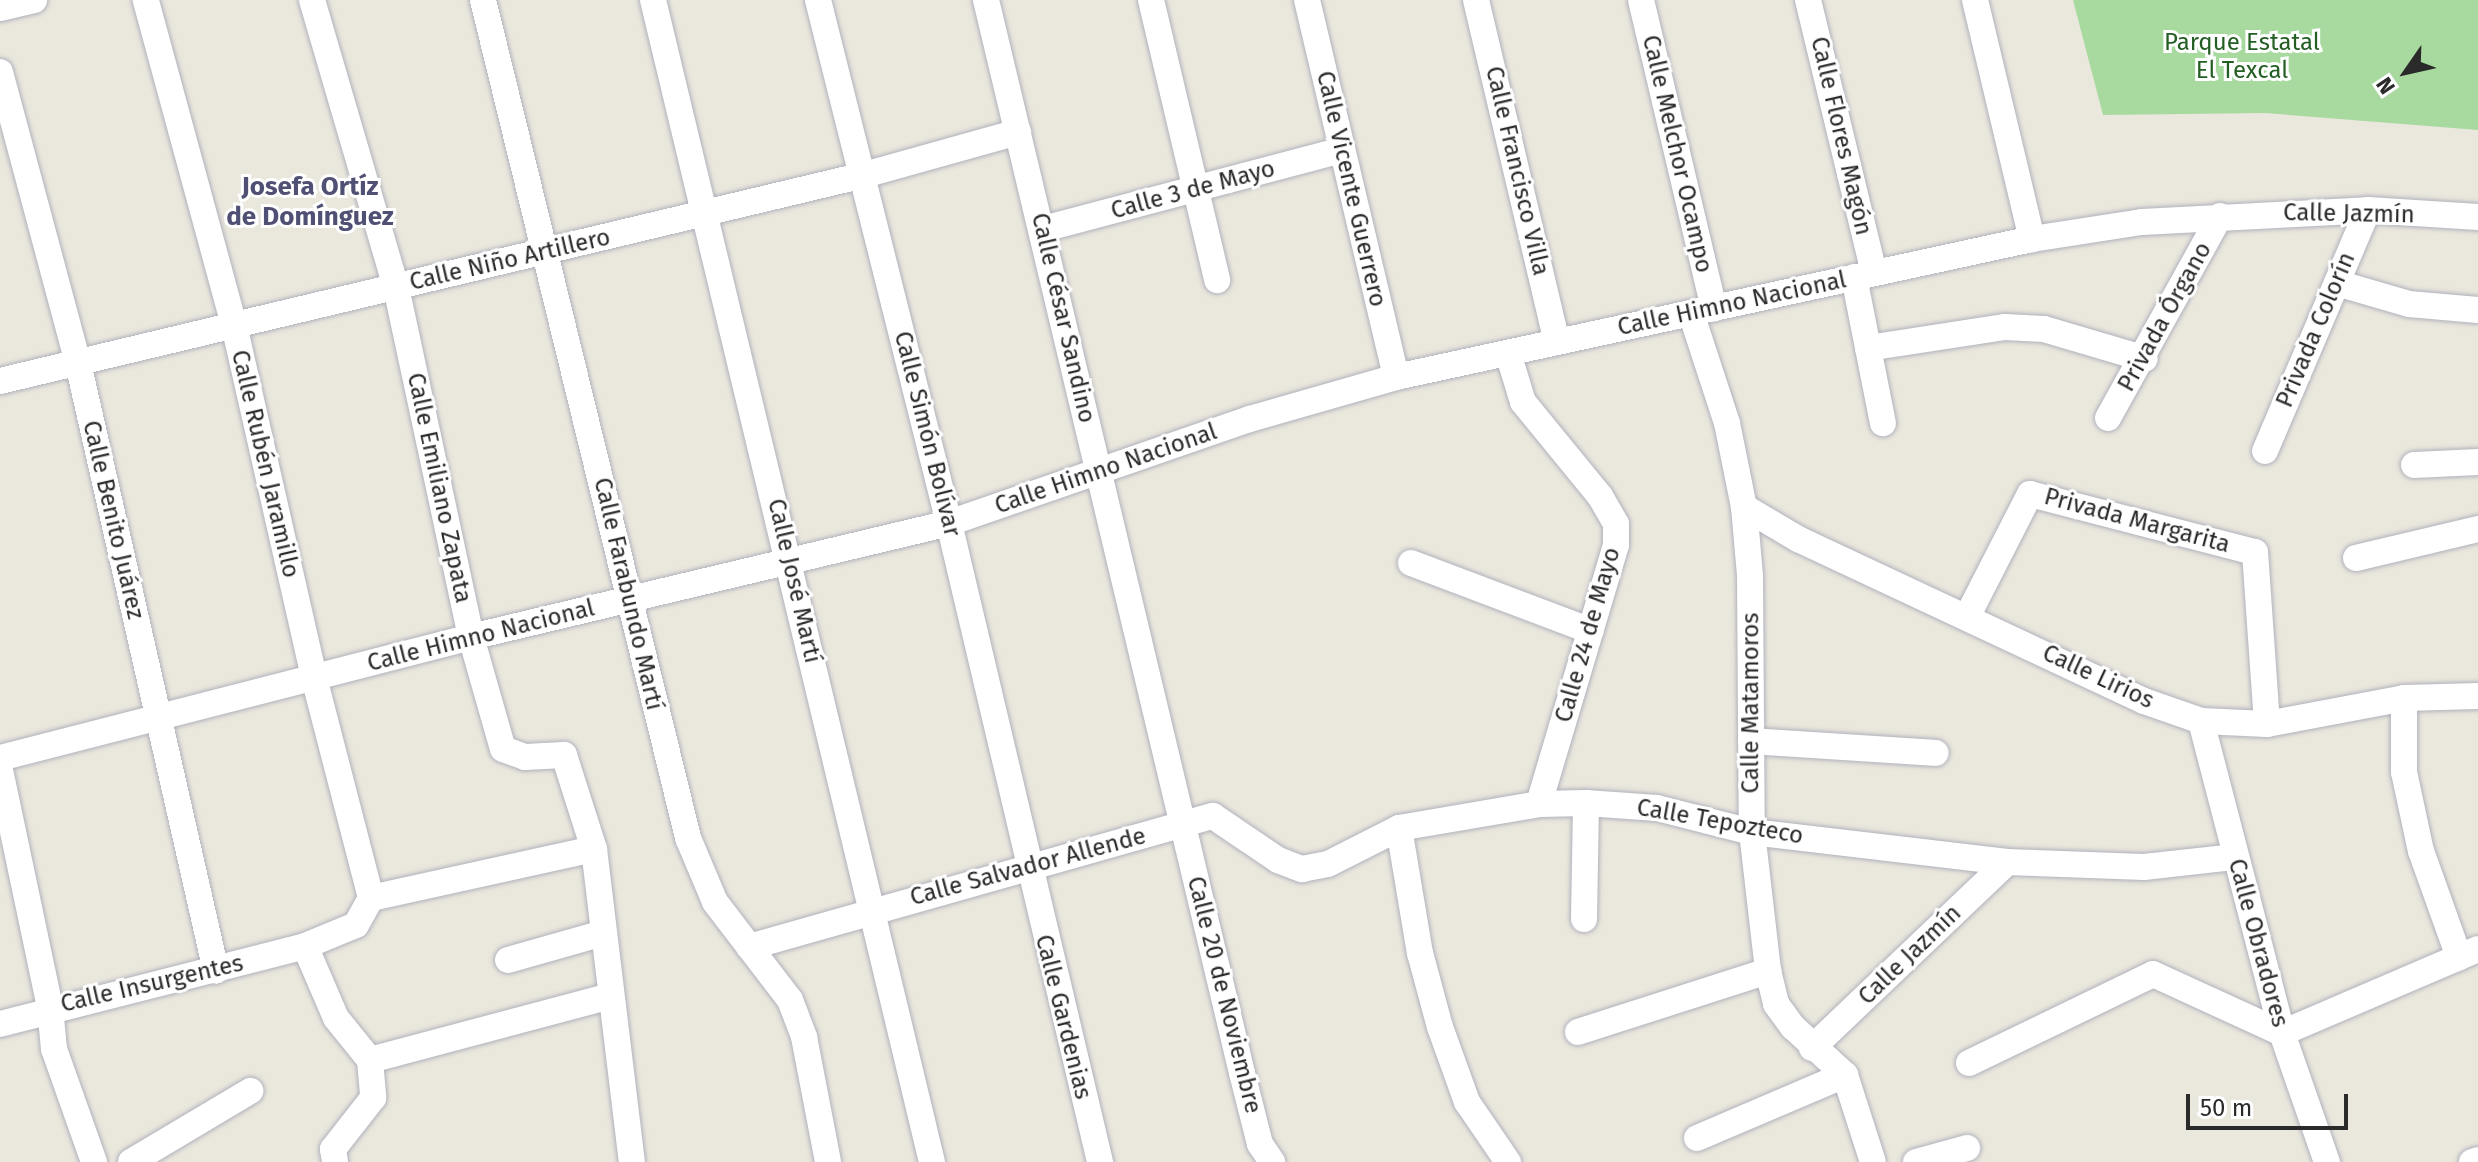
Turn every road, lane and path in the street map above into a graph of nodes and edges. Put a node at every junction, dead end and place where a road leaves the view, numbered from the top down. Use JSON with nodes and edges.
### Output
{"nodes":[{"id":1,"x":34,"y":0,"type":"edge"},
{"id":2,"x":146,"y":0,"type":"edge"},
{"id":3,"x":312,"y":0,"type":"edge"},
{"id":4,"x":483,"y":0,"type":"edge"},
{"id":5,"x":653,"y":0,"type":"edge"},
{"id":6,"x":818,"y":0,"type":"edge"},
{"id":7,"x":986,"y":0,"type":"edge"},
{"id":8,"x":1151,"y":0,"type":"edge"},
{"id":9,"x":1307,"y":0,"type":"edge"},
{"id":10,"x":1476,"y":0,"type":"edge"},
{"id":11,"x":1641,"y":0,"type":"edge"},
{"id":12,"x":1808,"y":0,"type":"edge"},
{"id":13,"x":1975,"y":0,"type":"edge"},
{"id":14,"x":0,"y":8,"type":"edge"},
{"id":15,"x":0,"y":72,"type":"edge"},
{"id":16,"x":1018,"y":132,"type":"junction"},
{"id":17,"x":1342,"y":150,"type":"junction"},
{"id":18,"x":864,"y":175,"type":"junction"},
{"id":19,"x":1196,"y":189,"type":"junction"},
{"id":20,"x":2368,"y":210,"type":"junction"},
{"id":21,"x":707,"y":213,"type":"junction"},
{"id":22,"x":2220,"y":216,"type":"junction"},
{"id":23,"x":2478,"y":217,"type":"edge"},
{"id":24,"x":1043,"y":229,"type":"junction"},
{"id":25,"x":2032,"y":239,"type":"junction"},
{"id":26,"x":548,"y":251,"type":"junction"},
{"id":27,"x":1864,"y":275,"type":"junction"},
{"id":28,"x":1217,"y":280,"type":"dead end"},
{"id":29,"x":2337,"y":283,"type":"junction"},
{"id":30,"x":396,"y":287,"type":"junction"},
{"id":31,"x":1702,"y":310,"type":"junction"},
{"id":32,"x":2478,"y":310,"type":"edge"},
{"id":33,"x":234,"y":325,"type":"junction"},
{"id":34,"x":1557,"y":342,"type":"junction"},
{"id":35,"x":1868,"y":348,"type":"junction"},
{"id":36,"x":1508,"y":353,"type":"junction"},
{"id":37,"x":2145,"y":359,"type":"junction"},
{"id":38,"x":78,"y":363,"type":"junction"},
{"id":39,"x":1396,"y":377,"type":"junction"},
{"id":40,"x":0,"y":381,"type":"edge"},
{"id":41,"x":2108,"y":418,"type":"dead end"},
{"id":42,"x":1883,"y":423,"type":"dead end"},
{"id":43,"x":2265,"y":451,"type":"dead end"},
{"id":44,"x":2478,"y":462,"type":"edge"},
{"id":45,"x":2414,"y":465,"type":"dead end"},
{"id":46,"x":1099,"y":472,"type":"junction"},
{"id":47,"x":1744,"y":507,"type":"junction"},
{"id":48,"x":949,"y":523,"type":"junction"},
{"id":49,"x":2478,"y":529,"type":"edge"},
{"id":50,"x":2356,"y":558,"type":"dead end"},
{"id":51,"x":789,"y":561,"type":"junction"},
{"id":52,"x":1411,"y":563,"type":"dead end"},
{"id":53,"x":628,"y":599,"type":"junction"},
{"id":54,"x":1968,"y":615,"type":"junction"},
{"id":55,"x":1591,"y":631,"type":"junction"},
{"id":56,"x":471,"y":637,"type":"junction"},
{"id":57,"x":314,"y":677,"type":"junction"},
{"id":58,"x":2478,"y":696,"type":"edge"},
{"id":59,"x":2404,"y":698,"type":"junction"},
{"id":60,"x":158,"y":718,"type":"junction"},
{"id":61,"x":2201,"y":721,"type":"junction"},
{"id":62,"x":2267,"y":724,"type":"junction"},
{"id":63,"x":1751,"y":741,"type":"junction"},
{"id":64,"x":1936,"y":753,"type":"dead end"},
{"id":65,"x":0,"y":758,"type":"edge"},
{"id":66,"x":0,"y":770,"type":"edge"},
{"id":67,"x":1586,"y":803,"type":"junction"},
{"id":68,"x":1539,"y":804,"type":"junction"},
{"id":69,"x":1183,"y":824,"type":"junction"},
{"id":70,"x":1399,"y":828,"type":"junction"},
{"id":71,"x":1752,"y":832,"type":"junction"},
{"id":72,"x":594,"y":849,"type":"junction"},
{"id":73,"x":2235,"y":857,"type":"junction"},
{"id":74,"x":2007,"y":862,"type":"junction"},
{"id":75,"x":1028,"y":871,"type":"junction"},
{"id":76,"x":371,"y":898,"type":"junction"},
{"id":77,"x":873,"y":909,"type":"junction"},
{"id":78,"x":1584,"y":919,"type":"dead end"},
{"id":79,"x":603,"y":933,"type":"junction"},
{"id":80,"x":305,"y":946,"type":"junction"},
{"id":81,"x":749,"y":947,"type":"junction"},
{"id":82,"x":2468,"y":953,"type":"edge"},
{"id":83,"x":508,"y":960,"type":"dead end"},
{"id":84,"x":216,"y":971,"type":"junction"},
{"id":85,"x":1768,"y":971,"type":"junction"},
{"id":86,"x":610,"y":996,"type":"junction"},
{"id":87,"x":50,"y":1007,"type":"junction"},
{"id":88,"x":0,"y":1024,"type":"edge"},
{"id":89,"x":1578,"y":1032,"type":"dead end"},
{"id":90,"x":2282,"y":1033,"type":"junction"},
{"id":91,"x":1812,"y":1048,"type":"junction"},
{"id":92,"x":370,"y":1060,"type":"junction"},
{"id":93,"x":1969,"y":1063,"type":"dead end"},
{"id":94,"x":1845,"y":1075,"type":"junction"},
{"id":95,"x":250,"y":1091,"type":"dead end"},
{"id":96,"x":1697,"y":1138,"type":"dead end"},
{"id":97,"x":1967,"y":1148,"type":"dead end"},
{"id":98,"x":2478,"y":1160,"type":"edge"},
{"id":99,"x":94,"y":1162,"type":"edge"},
{"id":100,"x":131,"y":1162,"type":"edge"},
{"id":101,"x":335,"y":1162,"type":"edge"},
{"id":102,"x":632,"y":1162,"type":"edge"},
{"id":103,"x":828,"y":1162,"type":"edge"},
{"id":104,"x":932,"y":1162,"type":"edge"},
{"id":105,"x":1100,"y":1162,"type":"edge"},
{"id":106,"x":1272,"y":1162,"type":"edge"},
{"id":107,"x":1508,"y":1162,"type":"edge"},
{"id":108,"x":1873,"y":1162,"type":"edge"},
{"id":109,"x":1916,"y":1162,"type":"edge"},
{"id":110,"x":2327,"y":1162,"type":"edge"},
{"id":111,"x":2472,"y":1162,"type":"edge"}],
"edges":[{"from":1,"to":14,"type":"street"},
{"from":2,"to":33,"type":"street","name":"Calle Rubén Jaramillo"},
{"from":3,"to":30,"type":"street","name":"Calle Emiliano Zapata"},
{"from":4,"to":26,"type":"street","name":"Calle Farabundo Martí"},
{"from":5,"to":21,"type":"street","name":"Calle José Martí"},
{"from":6,"to":18,"type":"street","name":"Calle Simón Bolívar"},
{"from":7,"to":16,"type":"street","name":"Calle César Sandino"},
{"from":8,"to":19,"type":"street"},
{"from":9,"to":17,"type":"street","name":"Calle Vicente Guerrero"},
{"from":10,"to":34,"type":"street","name":"Calle Francisco Villa"},
{"from":11,"to":31,"type":"street","name":"Calle Melchor Ocampo"},
{"from":12,"to":27,"type":"street","name":"Calle Flores Magón"},
{"from":13,"to":25,"type":"street"},
{"from":15,"to":38,"type":"street","name":"Calle Benito Juárez"},
{"from":16,"to":18,"type":"street","name":"Calle Niño Artillero"},
{"from":16,"to":24,"type":"street","name":"Calle César Sandino"},
{"from":17,"to":19,"type":"street","name":"Calle 3 de Mayo"},
{"from":17,"to":39,"type":"street","name":"Calle Vicente Guerrero"},
{"from":18,"to":21,"type":"street","name":"Calle Niño Artillero"},
{"from":18,"to":48,"type":"street","name":"Calle Simón Bolívar"},
{"from":19,"to":24,"type":"street","name":"Calle 3 de Mayo"},
{"from":19,"to":28,"type":"street"},
{"from":20,"to":22,"type":"street","name":"Calle Jazmín"},
{"from":20,"to":23,"type":"street","name":"Calle Jazmín"},
{"from":20,"to":29,"type":"street","name":"Privada Colorín"},
{"from":21,"to":26,"type":"street","name":"Calle Niño Artillero"},
{"from":21,"to":51,"type":"street","name":"Calle José Martí"},
{"from":22,"to":25,"type":"street","name":"Calle Himno Nacional"},
{"from":22,"to":37,"type":"street","name":"Privada Órgano"},
{"from":24,"to":46,"type":"street","name":"Calle César Sandino"},
{"from":25,"to":27,"type":"street","name":"Calle Himno Nacional"},
{"from":26,"to":30,"type":"street","name":"Calle Niño Artillero"},
{"from":26,"to":53,"type":"street","name":"Calle Farabundo Martí"},
{"from":27,"to":31,"type":"street","name":"Calle Himno Nacional"},
{"from":27,"to":35,"type":"street","name":"Calle Flores Magón"},
{"from":29,"to":32,"type":"street"},
{"from":29,"to":43,"type":"street","name":"Privada Colorín"},
{"from":30,"to":33,"type":"street","name":"Calle Niño Artillero"},
{"from":30,"to":56,"type":"street","name":"Calle Emiliano Zapata"},
{"from":31,"to":34,"type":"street","name":"Calle Himno Nacional"},
{"from":31,"to":47,"type":"street","name":"Calle Matamoros"},
{"from":33,"to":38,"type":"street","name":"Calle Niño Artillero"},
{"from":33,"to":57,"type":"street","name":"Calle Rubén Jaramillo"},
{"from":34,"to":36,"type":"street","name":"Calle Himno Nacional"},
{"from":35,"to":37,"type":"street"},
{"from":35,"to":42,"type":"street","name":"Calle Flores Magón"},
{"from":36,"to":39,"type":"street","name":"Calle Himno Nacional"},
{"from":36,"to":55,"type":"street","name":"Calle 24 de Mayo"},
{"from":37,"to":41,"type":"street","name":"Privada Órgano"},
{"from":38,"to":40,"type":"street","name":"Calle Niño Artillero"},
{"from":38,"to":60,"type":"street","name":"Calle Benito Juárez"},
{"from":39,"to":46,"type":"street","name":"Calle Himno Nacional"},
{"from":44,"to":45,"type":"street"},
{"from":46,"to":48,"type":"street","name":"Calle Himno Nacional"},
{"from":46,"to":69,"type":"street","name":"Calle César Sandino"},
{"from":47,"to":54,"type":"street","name":"Calle Lirios"},
{"from":47,"to":63,"type":"street","name":"Calle Matamoros"},
{"from":48,"to":51,"type":"street","name":"Calle Himno Nacional"},
{"from":48,"to":75,"type":"street","name":"Calle Simón Bolívar"},
{"from":49,"to":50,"type":"street"},
{"from":51,"to":53,"type":"street","name":"Calle Himno Nacional"},
{"from":51,"to":77,"type":"street","name":"Calle José Martí"},
{"from":52,"to":55,"type":"street"},
{"from":53,"to":56,"type":"street","name":"Calle Himno Nacional"},
{"from":53,"to":81,"type":"street","name":"Calle Farabundo Martí"},
{"from":54,"to":61,"type":"street","name":"Calle Lirios"},
{"from":54,"to":62,"type":"street","name":"Privada Margarita"},
{"from":55,"to":68,"type":"street","name":"Calle 24 de Mayo"},
{"from":56,"to":57,"type":"street","name":"Calle Himno Nacional"},
{"from":56,"to":72,"type":"street","name":"Calle Emiliano Zapata"},
{"from":57,"to":60,"type":"street","name":"Calle Himno Nacional"},
{"from":57,"to":76,"type":"street","name":"Calle Rubén Jaramillo"},
{"from":58,"to":59,"type":"street","name":"Calle Lirios"},
{"from":59,"to":62,"type":"street","name":"Calle Lirios"},
{"from":59,"to":82,"type":"street"},
{"from":60,"to":65,"type":"street","name":"Calle Himno Nacional"},
{"from":60,"to":84,"type":"street","name":"Calle Benito Juárez"},
{"from":61,"to":62,"type":"street","name":"Calle Lirios"},
{"from":61,"to":73,"type":"street","name":"Calle Obradores"},
{"from":63,"to":64,"type":"street"},
{"from":63,"to":71,"type":"street","name":"Calle Matamoros"},
{"from":66,"to":87,"type":"street"},
{"from":67,"to":68,"type":"street","name":"Calle Tepozteco"},
{"from":67,"to":71,"type":"street","name":"Calle Tepozteco"},
{"from":67,"to":78,"type":"street"},
{"from":68,"to":70,"type":"street","name":"Calle Tepozteco"},
{"from":69,"to":70,"type":"street","name":"Calle Tepozteco"},
{"from":69,"to":75,"type":"street","name":"Calle Salvador Allende"},
{"from":69,"to":106,"type":"street","name":"Calle 20 de Noviembre"},
{"from":70,"to":107,"type":"street"},
{"from":71,"to":74,"type":"street","name":"Calle Tepozteco"},
{"from":71,"to":85,"type":"street","name":"Calle Matamoros"},
{"from":72,"to":76,"type":"street"},
{"from":72,"to":79,"type":"street","name":"Calle Emiliano Zapata"},
{"from":73,"to":74,"type":"street","name":"Calle Tepozteco"},
{"from":73,"to":90,"type":"street","name":"Calle Obradores"},
{"from":74,"to":91,"type":"street","name":"Calle Jazmín"},
{"from":75,"to":77,"type":"street","name":"Calle Salvador Allende"},
{"from":75,"to":105,"type":"street","name":"Calle Gardenias"},
{"from":76,"to":80,"type":"street","name":"Calle Insurgentes"},
{"from":77,"to":81,"type":"street","name":"Calle Salvador Allende"},
{"from":77,"to":104,"type":"street","name":"Calle José Martí"},
{"from":79,"to":83,"type":"street"},
{"from":79,"to":86,"type":"street","name":"Calle Emiliano Zapata"},
{"from":80,"to":84,"type":"street","name":"Calle Insurgentes"},
{"from":80,"to":92,"type":"street"},
{"from":81,"to":103,"type":"street","name":"Calle Farabundo Martí"},
{"from":82,"to":90,"type":"street"},
{"from":84,"to":87,"type":"street","name":"Calle Insurgentes"},
{"from":85,"to":89,"type":"street"},
{"from":85,"to":91,"type":"street","name":"Calle Matamoros"},
{"from":86,"to":92,"type":"street"},
{"from":86,"to":102,"type":"street","name":"Calle Emiliano Zapata"},
{"from":87,"to":88,"type":"street","name":"Calle Insurgentes"},
{"from":87,"to":99,"type":"street"},
{"from":90,"to":93,"type":"street"},
{"from":90,"to":110,"type":"street","name":"Calle Obradores"},
{"from":91,"to":94,"type":"street","name":"Calle Matamoros"},
{"from":92,"to":101,"type":"street"},
{"from":94,"to":96,"type":"street"},
{"from":94,"to":108,"type":"street"},
{"from":95,"to":100,"type":"street"},
{"from":97,"to":109,"type":"street"},
{"from":98,"to":111,"type":"street"}]}
